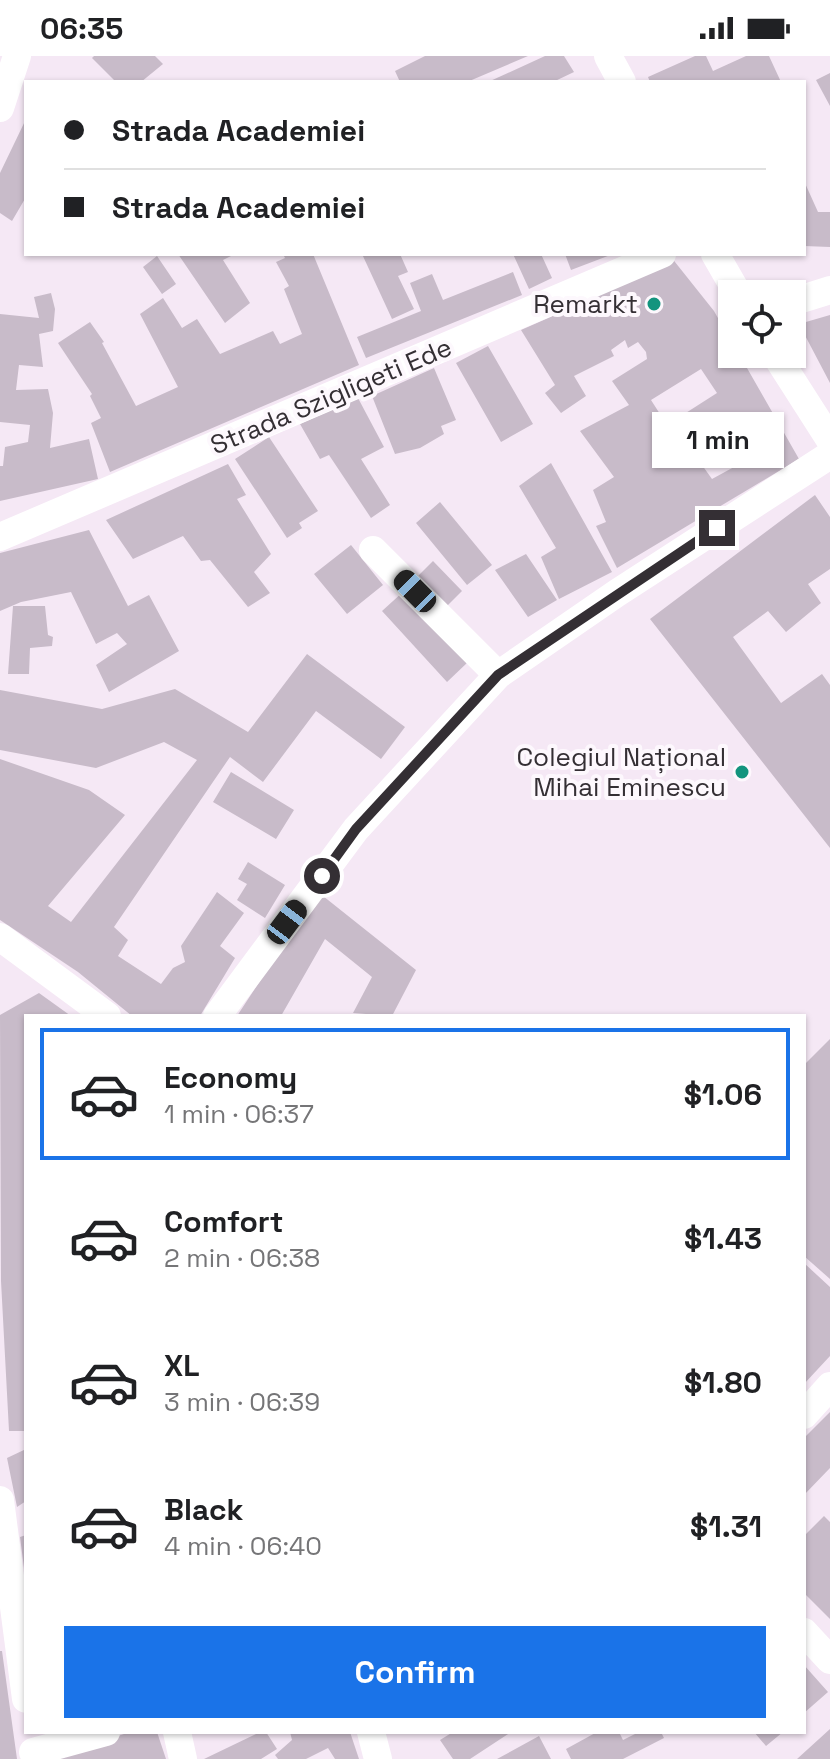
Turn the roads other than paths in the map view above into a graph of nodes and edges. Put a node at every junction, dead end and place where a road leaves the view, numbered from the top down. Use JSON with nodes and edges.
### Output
{"nodes":[{"id":1,"x":17,"y":56,"type":"edge"},
{"id":2,"x":608,"y":56,"type":"edge"},
{"id":3,"x":621,"y":80,"type":"edge"},
{"id":4,"x":0,"y":108,"type":"edge"},
{"id":5,"x":657,"y":256,"type":"edge"},
{"id":6,"x":716,"y":256,"type":"edge"},
{"id":7,"x":730,"y":280,"type":"edge"},
{"id":8,"x":830,"y":290,"type":"edge"},
{"id":9,"x":806,"y":298,"type":"edge"},
{"id":10,"x":784,"y":368,"type":"edge"},
{"id":11,"x":830,"y":440,"type":"edge"},
{"id":12,"x":830,"y":455,"type":"edge"},
{"id":13,"x":0,"y":537,"type":"edge"},
{"id":14,"x":373,"y":550,"type":"dead end"},
{"id":15,"x":498,"y":675,"type":"junction"},
{"id":16,"x":0,"y":937,"type":"edge"},
{"id":17,"x":104,"y":1014,"type":"edge"},
{"id":18,"x":218,"y":1014,"type":"edge"},
{"id":19,"x":830,"y":1386,"type":"edge"},
{"id":20,"x":806,"y":1413,"type":"edge"},
{"id":21,"x":0,"y":1500,"type":"edge"},
{"id":22,"x":15,"y":1527,"type":"edge"},
{"id":23,"x":806,"y":1634,"type":"edge"},
{"id":24,"x":830,"y":1660,"type":"edge"},
{"id":25,"x":24,"y":1668,"type":"edge"},
{"id":26,"x":97,"y":1734,"type":"edge"},
{"id":27,"x":177,"y":1734,"type":"edge"},
{"id":28,"x":372,"y":1734,"type":"edge"},
{"id":29,"x":33,"y":1748,"type":"edge"},
{"id":30,"x":183,"y":1759,"type":"edge"},
{"id":31,"x":378,"y":1759,"type":"edge"}],
"edges":[{"from":1,"to":4,"type":"street"},
{"from":2,"to":3,"type":"street"},
{"from":5,"to":13,"type":"street","name":"Strada Szigligeti Ede"},
{"from":6,"to":7,"type":"street"},
{"from":8,"to":9,"type":"street"},
{"from":10,"to":11,"type":"street"},
{"from":12,"to":15,"type":"street"},
{"from":14,"to":15,"type":"street"},
{"from":15,"to":18,"type":"street"},
{"from":16,"to":17,"type":"street"},
{"from":19,"to":20,"type":"street"},
{"from":21,"to":22,"type":"street"},
{"from":22,"to":25,"type":"street"},
{"from":23,"to":24,"type":"street"},
{"from":26,"to":29,"type":"street"},
{"from":27,"to":30,"type":"street"},
{"from":28,"to":31,"type":"street"}]}
